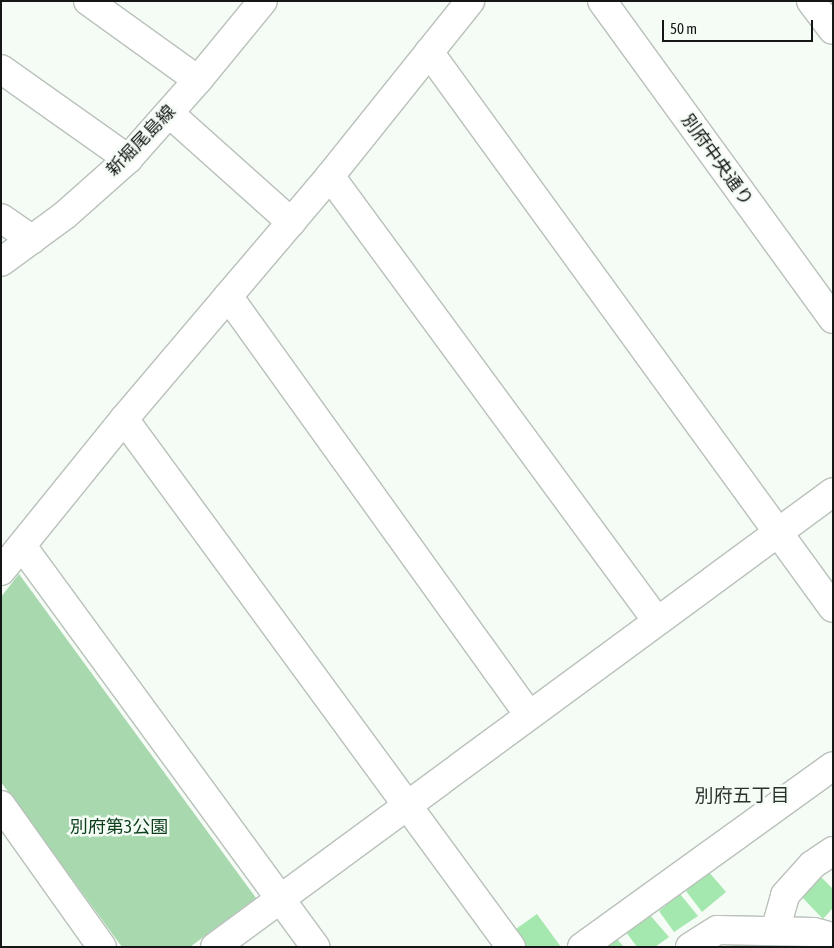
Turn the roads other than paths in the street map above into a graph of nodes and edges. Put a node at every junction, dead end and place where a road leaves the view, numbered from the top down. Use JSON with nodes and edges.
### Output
{"nodes":[{"id":1,"x":88,"y":1,"type":"edge"},
{"id":2,"x":470,"y":1,"type":"edge"},
{"id":3,"x":602,"y":1,"type":"edge"},
{"id":4,"x":811,"y":1,"type":"edge"},
{"id":5,"x":258,"y":3,"type":"edge"},
{"id":6,"x":833,"y":30,"type":"edge"},
{"id":7,"x":429,"y":52,"type":"junction"},
{"id":8,"x":1,"y":69,"type":"edge"},
{"id":9,"x":198,"y":80,"type":"junction"},
{"id":10,"x":169,"y":113,"type":"junction"},
{"id":11,"x":128,"y":159,"type":"junction"},
{"id":12,"x":330,"y":176,"type":"junction"},
{"id":13,"x":1,"y":218,"type":"edge"},
{"id":14,"x":291,"y":222,"type":"junction"},
{"id":15,"x":32,"y":240,"type":"junction"},
{"id":16,"x":1,"y":262,"type":"edge"},
{"id":17,"x":228,"y":296,"type":"junction"},
{"id":18,"x":833,"y":319,"type":"edge"},
{"id":19,"x":124,"y":418,"type":"junction"},
{"id":20,"x":833,"y":492,"type":"edge"},
{"id":21,"x":777,"y":533,"type":"junction"},
{"id":22,"x":22,"y":546,"type":"junction"},
{"id":23,"x":1,"y":571,"type":"edge"},
{"id":24,"x":833,"y":608,"type":"edge"},
{"id":25,"x":657,"y":621,"type":"junction"},
{"id":26,"x":529,"y":715,"type":"junction"},
{"id":27,"x":833,"y":766,"type":"edge"},
{"id":28,"x":1,"y":805,"type":"edge"},
{"id":29,"x":407,"y":805,"type":"junction"},
{"id":30,"x":833,"y":851,"type":"edge"},
{"id":31,"x":279,"y":900,"type":"junction"},
{"id":32,"x":775,"y":931,"type":"junction"},
{"id":33,"x":833,"y":937,"type":"edge"},
{"id":34,"x":102,"y":947,"type":"edge"},
{"id":35,"x":215,"y":947,"type":"edge"},
{"id":36,"x":315,"y":947,"type":"edge"},
{"id":37,"x":511,"y":947,"type":"edge"},
{"id":38,"x":582,"y":947,"type":"edge"},
{"id":39,"x":690,"y":947,"type":"edge"}],
"edges":[{"from":1,"to":9,"type":"street"},
{"from":2,"to":7,"type":"street"},
{"from":3,"to":18,"type":"street","name":"別府中央通り"},
{"from":4,"to":6,"type":"street"},
{"from":5,"to":9,"type":"street","name":"新堀尾島線"},
{"from":7,"to":12,"type":"street"},
{"from":7,"to":21,"type":"street"},
{"from":8,"to":11,"type":"street"},
{"from":9,"to":10,"type":"street","name":"新堀尾島線"},
{"from":10,"to":11,"type":"street","name":"新堀尾島線"},
{"from":10,"to":14,"type":"street"},
{"from":11,"to":15,"type":"street","name":"新堀尾島線"},
{"from":12,"to":14,"type":"street"},
{"from":12,"to":25,"type":"street"},
{"from":13,"to":15,"type":"street"},
{"from":14,"to":17,"type":"street"},
{"from":15,"to":16,"type":"street","name":"新堀尾島線"},
{"from":17,"to":19,"type":"street"},
{"from":17,"to":26,"type":"street"},
{"from":19,"to":22,"type":"street"},
{"from":19,"to":29,"type":"street"},
{"from":20,"to":21,"type":"street"},
{"from":21,"to":24,"type":"street"},
{"from":21,"to":25,"type":"street"},
{"from":22,"to":23,"type":"street"},
{"from":22,"to":31,"type":"street"},
{"from":25,"to":26,"type":"street"},
{"from":26,"to":29,"type":"street"},
{"from":27,"to":38,"type":"street"},
{"from":28,"to":34,"type":"street"},
{"from":29,"to":31,"type":"street"},
{"from":29,"to":37,"type":"street"},
{"from":30,"to":32,"type":"street"},
{"from":31,"to":35,"type":"street"},
{"from":31,"to":36,"type":"street"},
{"from":32,"to":33,"type":"street"},
{"from":32,"to":39,"type":"street"}]}
